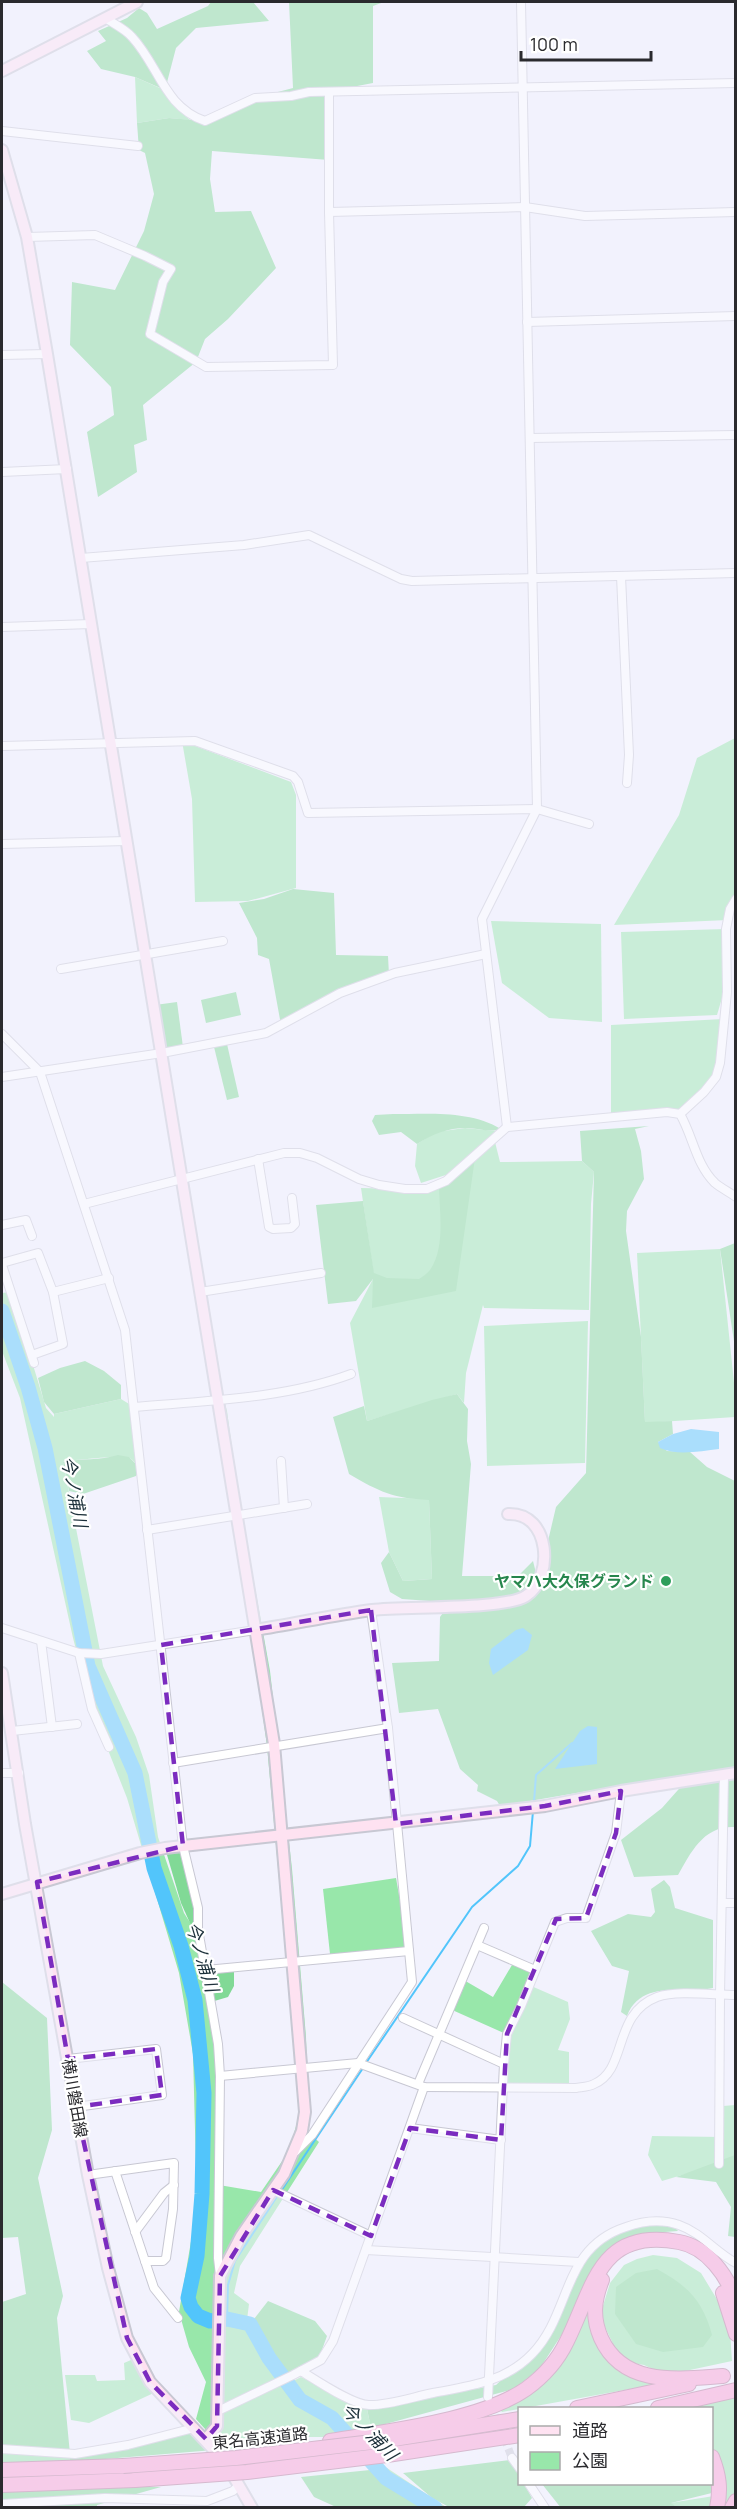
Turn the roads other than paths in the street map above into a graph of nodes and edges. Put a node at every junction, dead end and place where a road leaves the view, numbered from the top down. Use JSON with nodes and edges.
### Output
{"nodes":[{"id":1,"x":137,"y":2,"type":"edge"},
{"id":2,"x":520,"y":2,"type":"edge"},
{"id":3,"x":105,"y":18,"type":"junction"},
{"id":4,"x":2,"y":71,"type":"edge"},
{"id":5,"x":735,"y":83,"type":"edge"},
{"id":6,"x":522,"y":89,"type":"junction"},
{"id":7,"x":329,"y":92,"type":"junction"},
{"id":8,"x":2,"y":131,"type":"edge"},
{"id":9,"x":138,"y":147,"type":"dead end"},
{"id":10,"x":2,"y":150,"type":"edge"},
{"id":11,"x":525,"y":207,"type":"junction"},
{"id":12,"x":328,"y":212,"type":"junction"},
{"id":13,"x":735,"y":212,"type":"edge"},
{"id":14,"x":27,"y":237,"type":"junction"},
{"id":15,"x":735,"y":316,"type":"edge"},
{"id":16,"x":527,"y":322,"type":"junction"},
{"id":17,"x":47,"y":354,"type":"junction"},
{"id":18,"x":2,"y":355,"type":"edge"},
{"id":19,"x":735,"y":435,"type":"edge"},
{"id":20,"x":530,"y":438,"type":"junction"},
{"id":21,"x":66,"y":469,"type":"junction"},
{"id":22,"x":2,"y":472,"type":"edge"},
{"id":23,"x":81,"y":558,"type":"junction"},
{"id":24,"x":735,"y":573,"type":"edge"},
{"id":25,"x":621,"y":576,"type":"junction"},
{"id":26,"x":532,"y":578,"type":"junction"},
{"id":27,"x":91,"y":624,"type":"junction"},
{"id":28,"x":2,"y":627,"type":"edge"},
{"id":29,"x":110,"y":743,"type":"junction"},
{"id":30,"x":2,"y":746,"type":"edge"},
{"id":31,"x":627,"y":783,"type":"dead end"},
{"id":32,"x":537,"y":809,"type":"junction"},
{"id":33,"x":589,"y":824,"type":"dead end"},
{"id":34,"x":127,"y":841,"type":"junction"},
{"id":35,"x":2,"y":844,"type":"edge"},
{"id":36,"x":735,"y":899,"type":"edge"},
{"id":37,"x":223,"y":941,"type":"dead end"},
{"id":38,"x":486,"y":954,"type":"junction"},
{"id":39,"x":145,"y":955,"type":"junction"},
{"id":40,"x":61,"y":969,"type":"dead end"},
{"id":41,"x":2,"y":1034,"type":"edge"},
{"id":42,"x":162,"y":1053,"type":"junction"},
{"id":43,"x":40,"y":1072,"type":"junction"},
{"id":44,"x":2,"y":1077,"type":"edge"},
{"id":45,"x":680,"y":1114,"type":"junction"},
{"id":46,"x":507,"y":1127,"type":"junction"},
{"id":47,"x":258,"y":1159,"type":"junction"},
{"id":48,"x":182,"y":1177,"type":"junction"},
{"id":49,"x":735,"y":1197,"type":"edge"},
{"id":50,"x":292,"y":1198,"type":"dead end"},
{"id":51,"x":84,"y":1204,"type":"junction"},
{"id":52,"x":2,"y":1225,"type":"edge"},
{"id":53,"x":32,"y":1236,"type":"dead end"},
{"id":54,"x":2,"y":1264,"type":"edge"},
{"id":55,"x":321,"y":1273,"type":"dead end"},
{"id":56,"x":109,"y":1278,"type":"junction"},
{"id":57,"x":53,"y":1292,"type":"junction"},
{"id":58,"x":200,"y":1292,"type":"junction"},
{"id":59,"x":351,"y":1374,"type":"dead end"},
{"id":60,"x":218,"y":1400,"type":"junction"},
{"id":61,"x":134,"y":1407,"type":"junction"},
{"id":62,"x":281,"y":1461,"type":"dead end"},
{"id":63,"x":307,"y":1504,"type":"dead end"},
{"id":64,"x":284,"y":1508,"type":"junction"},
{"id":65,"x":508,"y":1514,"type":"dead end"},
{"id":66,"x":237,"y":1516,"type":"junction"},
{"id":67,"x":147,"y":1530,"type":"junction"},
{"id":68,"x":371,"y":1610,"type":"junction"},
{"id":69,"x":2,"y":1628,"type":"edge"},
{"id":70,"x":255,"y":1630,"type":"junction"},
{"id":71,"x":40,"y":1641,"type":"junction"},
{"id":72,"x":161,"y":1645,"type":"junction"},
{"id":73,"x":79,"y":1653,"type":"junction"},
{"id":74,"x":2,"y":1673,"type":"edge"},
{"id":75,"x":77,"y":1724,"type":"dead end"},
{"id":76,"x":52,"y":1727,"type":"junction"},
{"id":77,"x":388,"y":1728,"type":"junction"},
{"id":78,"x":12,"y":1731,"type":"junction"},
{"id":79,"x":274,"y":1744,"type":"junction"},
{"id":80,"x":109,"y":1747,"type":"dead end"},
{"id":81,"x":173,"y":1762,"type":"junction"},
{"id":82,"x":2,"y":1773,"type":"edge"},
{"id":83,"x":19,"y":1773,"type":"junction"},
{"id":84,"x":730,"y":1774,"type":"edge"},
{"id":85,"x":621,"y":1791,"type":"junction"},
{"id":86,"x":396,"y":1824,"type":"junction"},
{"id":87,"x":281,"y":1836,"type":"junction"},
{"id":88,"x":183,"y":1846,"type":"junction"},
{"id":89,"x":37,"y":1882,"type":"junction"},
{"id":90,"x":2,"y":1894,"type":"edge"},
{"id":91,"x":722,"y":1903,"type":"junction"},
{"id":92,"x":735,"y":1903,"type":"edge"},
{"id":93,"x":484,"y":1928,"type":"dead end"},
{"id":94,"x":477,"y":1945,"type":"junction"},
{"id":95,"x":409,"y":1951,"type":"junction"},
{"id":96,"x":292,"y":1963,"type":"junction"},
{"id":97,"x":206,"y":1970,"type":"junction"},
{"id":98,"x":535,"y":1970,"type":"junction"},
{"id":99,"x":720,"y":1995,"type":"junction"},
{"id":100,"x":735,"y":1995,"type":"edge"},
{"id":101,"x":404,"y":2018,"type":"dead end"},
{"id":102,"x":438,"y":2035,"type":"junction"},
{"id":103,"x":68,"y":2060,"type":"junction"},
{"id":104,"x":358,"y":2063,"type":"junction"},
{"id":105,"x":504,"y":2064,"type":"junction"},
{"id":106,"x":302,"y":2069,"type":"junction"},
{"id":107,"x":220,"y":2076,"type":"junction"},
{"id":108,"x":421,"y":2085,"type":"junction"},
{"id":109,"x":504,"y":2087,"type":"junction"},
{"id":110,"x":76,"y":2107,"type":"junction"},
{"id":111,"x":410,"y":2128,"type":"junction"},
{"id":112,"x":501,"y":2140,"type":"junction"},
{"id":113,"x":294,"y":2153,"type":"junction"},
{"id":114,"x":720,"y":2164,"type":"dead end"},
{"id":115,"x":115,"y":2171,"type":"junction"},
{"id":116,"x":88,"y":2175,"type":"junction"},
{"id":117,"x":174,"y":2185,"type":"junction"},
{"id":118,"x":273,"y":2190,"type":"junction"},
{"id":119,"x":135,"y":2232,"type":"junction"},
{"id":120,"x":371,"y":2236,"type":"junction"},
{"id":121,"x":366,"y":2250,"type":"junction"},
{"id":122,"x":494,"y":2257,"type":"junction"},
{"id":123,"x":145,"y":2261,"type":"junction"},
{"id":124,"x":579,"y":2262,"type":"junction"},
{"id":125,"x":735,"y":2263,"type":"edge"},
{"id":126,"x":220,"y":2276,"type":"junction"},
{"id":127,"x":735,"y":2302,"type":"edge"},
{"id":128,"x":178,"y":2318,"type":"dead end"},
{"id":129,"x":735,"y":2334,"type":"edge"},
{"id":130,"x":301,"y":2371,"type":"junction"},
{"id":131,"x":729,"y":2374,"type":"edge"},
{"id":132,"x":487,"y":2383,"type":"junction"},
{"id":133,"x":735,"y":2390,"type":"edge"},
{"id":134,"x":488,"y":2397,"type":"tunnel mouth"},
{"id":135,"x":586,"y":2407,"type":"edge"},
{"id":136,"x":666,"y":2407,"type":"edge"},
{"id":137,"x":218,"y":2410,"type":"junction"},
{"id":138,"x":518,"y":2419,"type":"edge"},
{"id":139,"x":194,"y":2428,"type":"junction"},
{"id":140,"x":518,"y":2435,"type":"edge"},
{"id":141,"x":379,"y":2437,"type":"junction"},
{"id":142,"x":206,"y":2439,"type":"junction"},
{"id":143,"x":2,"y":2449,"type":"edge"},
{"id":144,"x":512,"y":2458,"type":"tunnel mouth"},
{"id":145,"x":713,"y":2462,"type":"edge"},
{"id":146,"x":518,"y":2467,"type":"edge"},
{"id":147,"x":2,"y":2470,"type":"edge"},
{"id":148,"x":239,"y":2485,"type":"junction"},
{"id":149,"x":530,"y":2485,"type":"edge"},
{"id":150,"x":2,"y":2486,"type":"edge"},
{"id":151,"x":735,"y":2501,"type":"edge"},
{"id":152,"x":2,"y":2504,"type":"edge"},
{"id":153,"x":178,"y":2504,"type":"edge"},
{"id":154,"x":243,"y":2508,"type":"edge"},
{"id":155,"x":252,"y":2508,"type":"edge"},
{"id":156,"x":544,"y":2508,"type":"edge"},
{"id":157,"x":717,"y":2508,"type":"edge"},
{"id":158,"x":732,"y":2508,"type":"edge"}],
"edges":[{"from":1,"to":3,"type":"street"},
{"from":2,"to":6,"type":"street"},
{"from":3,"to":4,"type":"street"},
{"from":3,"to":7,"type":"street"},
{"from":5,"to":6,"type":"street"},
{"from":6,"to":7,"type":"street"},
{"from":6,"to":11,"type":"street"},
{"from":7,"to":12,"type":"street"},
{"from":8,"to":9,"type":"street"},
{"from":10,"to":14,"type":"street"},
{"from":11,"to":12,"type":"street"},
{"from":11,"to":13,"type":"street"},
{"from":11,"to":16,"type":"street"},
{"from":12,"to":14,"type":"street"},
{"from":14,"to":17,"type":"street"},
{"from":15,"to":16,"type":"street"},
{"from":16,"to":20,"type":"street"},
{"from":17,"to":18,"type":"street"},
{"from":17,"to":21,"type":"street"},
{"from":19,"to":20,"type":"street"},
{"from":20,"to":26,"type":"street"},
{"from":21,"to":22,"type":"street"},
{"from":21,"to":23,"type":"street"},
{"from":23,"to":26,"type":"street"},
{"from":23,"to":27,"type":"street"},
{"from":24,"to":25,"type":"street"},
{"from":25,"to":26,"type":"street"},
{"from":25,"to":31,"type":"street"},
{"from":26,"to":32,"type":"street"},
{"from":27,"to":28,"type":"street"},
{"from":27,"to":29,"type":"street"},
{"from":29,"to":30,"type":"street"},
{"from":29,"to":32,"type":"street"},
{"from":29,"to":34,"type":"street"},
{"from":32,"to":33,"type":"street"},
{"from":32,"to":38,"type":"street"},
{"from":34,"to":35,"type":"street"},
{"from":34,"to":39,"type":"street"},
{"from":36,"to":45,"type":"street"},
{"from":37,"to":39,"type":"street"},
{"from":38,"to":42,"type":"street"},
{"from":38,"to":46,"type":"street"},
{"from":39,"to":40,"type":"street"},
{"from":39,"to":42,"type":"street"},
{"from":41,"to":43,"type":"street"},
{"from":42,"to":43,"type":"street"},
{"from":42,"to":48,"type":"street"},
{"from":43,"to":44,"type":"street"},
{"from":43,"to":51,"type":"street"},
{"from":45,"to":46,"type":"street"},
{"from":45,"to":49,"type":"street"},
{"from":46,"to":47,"type":"street"},
{"from":47,"to":48,"type":"street"},
{"from":47,"to":50,"type":"street"},
{"from":48,"to":51,"type":"street"},
{"from":48,"to":58,"type":"street"},
{"from":51,"to":56,"type":"street"},
{"from":52,"to":53,"type":"street"},
{"from":54,"to":57,"type":"street"},
{"from":54,"to":57,"type":"street"},
{"from":55,"to":58,"type":"street"},
{"from":56,"to":57,"type":"street"},
{"from":56,"to":61,"type":"street"},
{"from":58,"to":60,"type":"street"},
{"from":59,"to":60,"type":"street"},
{"from":60,"to":61,"type":"street"},
{"from":60,"to":66,"type":"street"},
{"from":61,"to":67,"type":"street"},
{"from":62,"to":64,"type":"street"},
{"from":63,"to":64,"type":"street"},
{"from":64,"to":66,"type":"street"},
{"from":65,"to":68,"type":"street"},
{"from":66,"to":67,"type":"street"},
{"from":66,"to":70,"type":"street"},
{"from":67,"to":72,"type":"street"},
{"from":68,"to":70,"type":"street"},
{"from":68,"to":77,"type":"street"},
{"from":69,"to":71,"type":"street"},
{"from":70,"to":72,"type":"street"},
{"from":70,"to":79,"type":"street"},
{"from":71,"to":73,"type":"street"},
{"from":71,"to":76,"type":"street"},
{"from":72,"to":73,"type":"street"},
{"from":72,"to":81,"type":"street"},
{"from":73,"to":80,"type":"street"},
{"from":74,"to":78,"type":"street","name":"横川磐田線"},
{"from":75,"to":76,"type":"street"},
{"from":76,"to":78,"type":"street"},
{"from":77,"to":79,"type":"street"},
{"from":77,"to":86,"type":"street"},
{"from":78,"to":83,"type":"street","name":"横川磐田線"},
{"from":79,"to":81,"type":"street"},
{"from":79,"to":87,"type":"street"},
{"from":81,"to":88,"type":"street"},
{"from":82,"to":83,"type":"street"},
{"from":83,"to":89,"type":"street","name":"横川磐田線"},
{"from":84,"to":85,"type":"street"},
{"from":84,"to":91,"type":"street"},
{"from":85,"to":86,"type":"street"},
{"from":85,"to":98,"type":"street"},
{"from":86,"to":87,"type":"street"},
{"from":86,"to":95,"type":"street"},
{"from":87,"to":88,"type":"street"},
{"from":87,"to":96,"type":"street"},
{"from":88,"to":89,"type":"street"},
{"from":88,"to":97,"type":"street"},
{"from":89,"to":90,"type":"street"},
{"from":89,"to":103,"type":"street","name":"横川磐田線"},
{"from":91,"to":92,"type":"street"},
{"from":91,"to":99,"type":"street"},
{"from":93,"to":94,"type":"street"},
{"from":94,"to":98,"type":"street"},
{"from":94,"to":102,"type":"street"},
{"from":95,"to":96,"type":"street"},
{"from":95,"to":104,"type":"street"},
{"from":96,"to":97,"type":"street"},
{"from":96,"to":106,"type":"street"},
{"from":97,"to":107,"type":"street"},
{"from":98,"to":105,"type":"street"},
{"from":99,"to":100,"type":"street"},
{"from":99,"to":109,"type":"street"},
{"from":99,"to":114,"type":"street"},
{"from":101,"to":102,"type":"street"},
{"from":102,"to":105,"type":"street"},
{"from":102,"to":108,"type":"street"},
{"from":103,"to":110,"type":"street","name":"横川磐田線"},
{"from":103,"to":110,"type":"street"},
{"from":104,"to":106,"type":"street"},
{"from":104,"to":108,"type":"street"},
{"from":104,"to":113,"type":"street"},
{"from":105,"to":109,"type":"street"},
{"from":106,"to":107,"type":"street"},
{"from":106,"to":113,"type":"street"},
{"from":107,"to":126,"type":"street"},
{"from":108,"to":109,"type":"street"},
{"from":108,"to":111,"type":"street"},
{"from":109,"to":112,"type":"street"},
{"from":110,"to":116,"type":"street","name":"横川磐田線"},
{"from":111,"to":112,"type":"street"},
{"from":111,"to":120,"type":"street"},
{"from":112,"to":122,"type":"street"},
{"from":113,"to":118,"type":"street"},
{"from":115,"to":116,"type":"street"},
{"from":115,"to":117,"type":"street"},
{"from":115,"to":119,"type":"street"},
{"from":116,"to":139,"type":"street","name":"横川磐田線"},
{"from":117,"to":119,"type":"street"},
{"from":117,"to":123,"type":"street"},
{"from":118,"to":120,"type":"street"},
{"from":118,"to":126,"type":"street"},
{"from":119,"to":123,"type":"street"},
{"from":120,"to":121,"type":"street"},
{"from":121,"to":122,"type":"street"},
{"from":121,"to":130,"type":"street"},
{"from":122,"to":124,"type":"street"},
{"from":122,"to":132,"type":"street"},
{"from":123,"to":128,"type":"street"},
{"from":124,"to":125,"type":"street"},
{"from":124,"to":132,"type":"street"},
{"from":126,"to":137,"type":"street"},
{"from":127,"to":141,"type":"highway"},
{"from":129,"to":131,"type":"highway"},
{"from":130,"to":132,"type":"street"},
{"from":130,"to":137,"type":"street"},
{"from":131,"to":135,"type":"highway"},
{"from":132,"to":134,"type":"street"},
{"from":133,"to":136,"type":"highway"},
{"from":137,"to":142,"type":"street"},
{"from":138,"to":141,"type":"highway","name":"東名高速道路"},
{"from":139,"to":142,"type":"street","name":"横川磐田線"},
{"from":139,"to":143,"type":"street"},
{"from":140,"to":150,"type":"highway","name":"東名高速道路","bridge":true},
{"from":141,"to":147,"type":"highway","name":"東名高速道路","bridge":true},
{"from":142,"to":148,"type":"street","name":"横川磐田線"},
{"from":144,"to":146,"type":"street"},
{"from":145,"to":157,"type":"highway"},
{"from":148,"to":153,"type":"street"},
{"from":148,"to":154,"type":"street","name":"横川磐田線"},
{"from":148,"to":155,"type":"street","name":"横川磐田線"},
{"from":149,"to":156,"type":"street"},
{"from":151,"to":158,"type":"highway"},
{"from":152,"to":153,"type":"street"}]}
